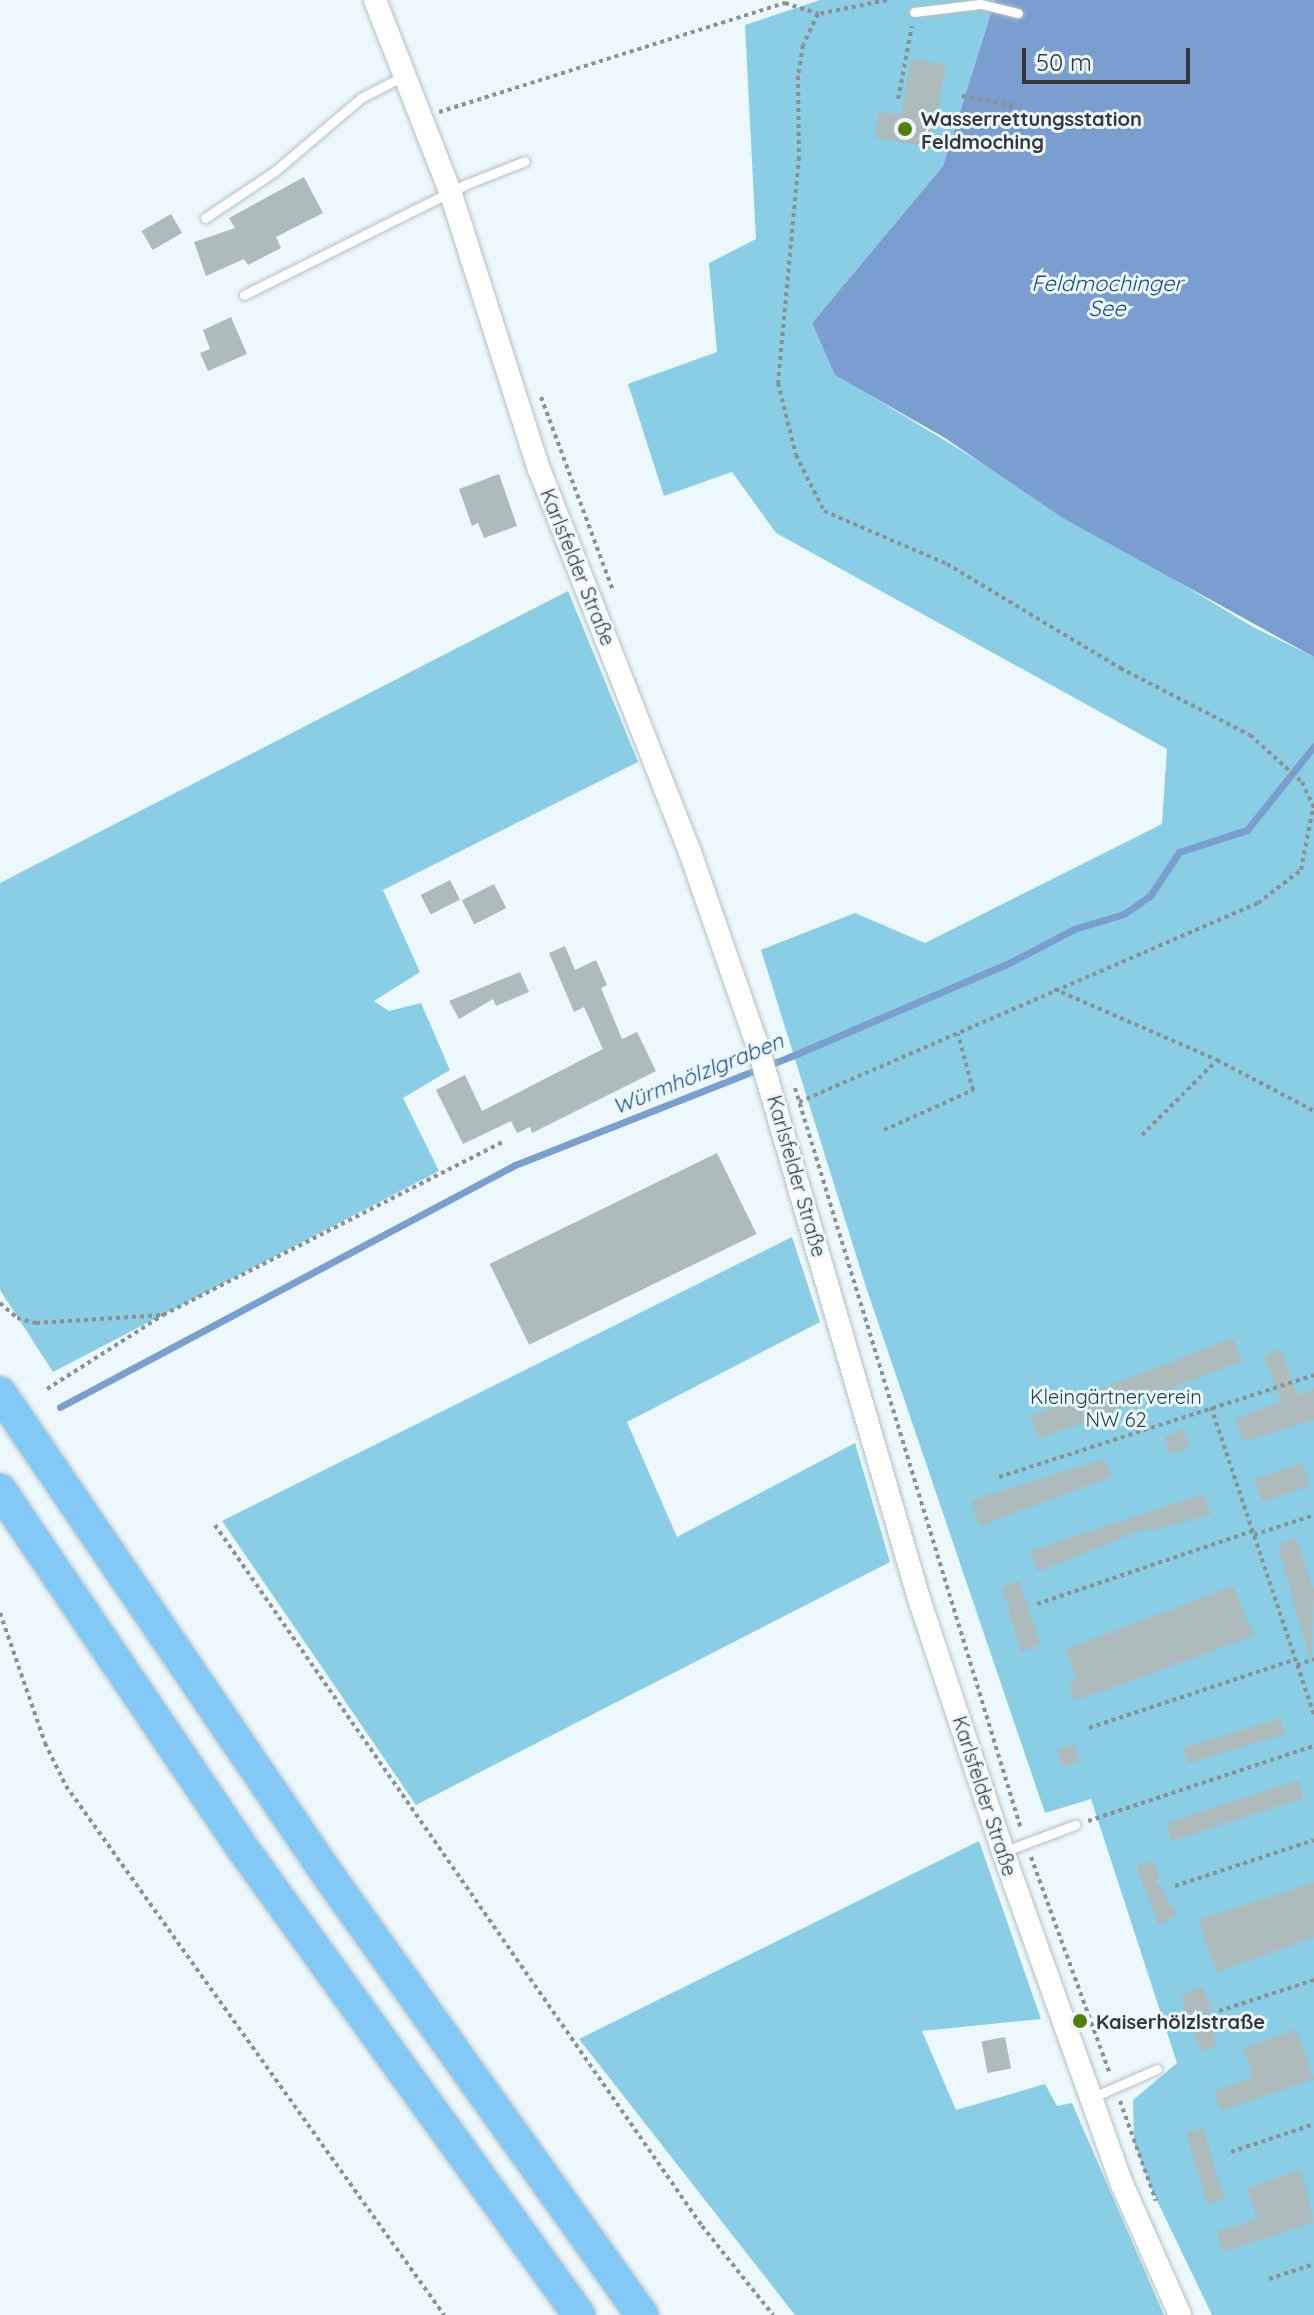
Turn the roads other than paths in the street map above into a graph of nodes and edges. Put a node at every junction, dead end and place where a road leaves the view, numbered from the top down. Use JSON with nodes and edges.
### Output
{"nodes":[{"id":1,"x":375,"y":0,"type":"edge"},
{"id":2,"x":914,"y":12,"type":"road end"},
{"id":3,"x":1018,"y":13,"type":"dead end"},
{"id":4,"x":406,"y":75,"type":"junction"},
{"id":5,"x":525,"y":161,"type":"dead end"},
{"id":6,"x":451,"y":194,"type":"junction"},
{"id":7,"x":205,"y":218,"type":"dead end"},
{"id":8,"x":244,"y":295,"type":"dead end"},
{"id":9,"x":0,"y":1393,"type":"edge"},
{"id":10,"x":0,"y":1490,"type":"edge"},
{"id":11,"x":1075,"y":1825,"type":"road end"},
{"id":12,"x":1003,"y":1852,"type":"junction"},
{"id":13,"x":1157,"y":2069,"type":"dead end"},
{"id":14,"x":1091,"y":2098,"type":"junction"},
{"id":15,"x":579,"y":2315,"type":"edge"},
{"id":16,"x":642,"y":2315,"type":"edge"},
{"id":17,"x":1180,"y":2315,"type":"edge"}],
"edges":[{"from":1,"to":4,"type":"street","name":"Karlsfelder Straße"},
{"from":2,"to":3,"type":"lane"},
{"from":4,"to":6,"type":"street","name":"Karlsfelder Straße"},
{"from":4,"to":7,"type":"lane"},
{"from":5,"to":6,"type":"lane"},
{"from":6,"to":8,"type":"lane"},
{"from":6,"to":12,"type":"street","name":"Karlsfelder Straße"},
{"from":9,"to":16,"type":"highway"},
{"from":10,"to":15,"type":"highway"},
{"from":11,"to":12,"type":"lane"},
{"from":12,"to":14,"type":"street","name":"Karlsfelder Straße"},
{"from":13,"to":14,"type":"lane"},
{"from":14,"to":17,"type":"street","name":"Karlsfelder Straße"}]}
